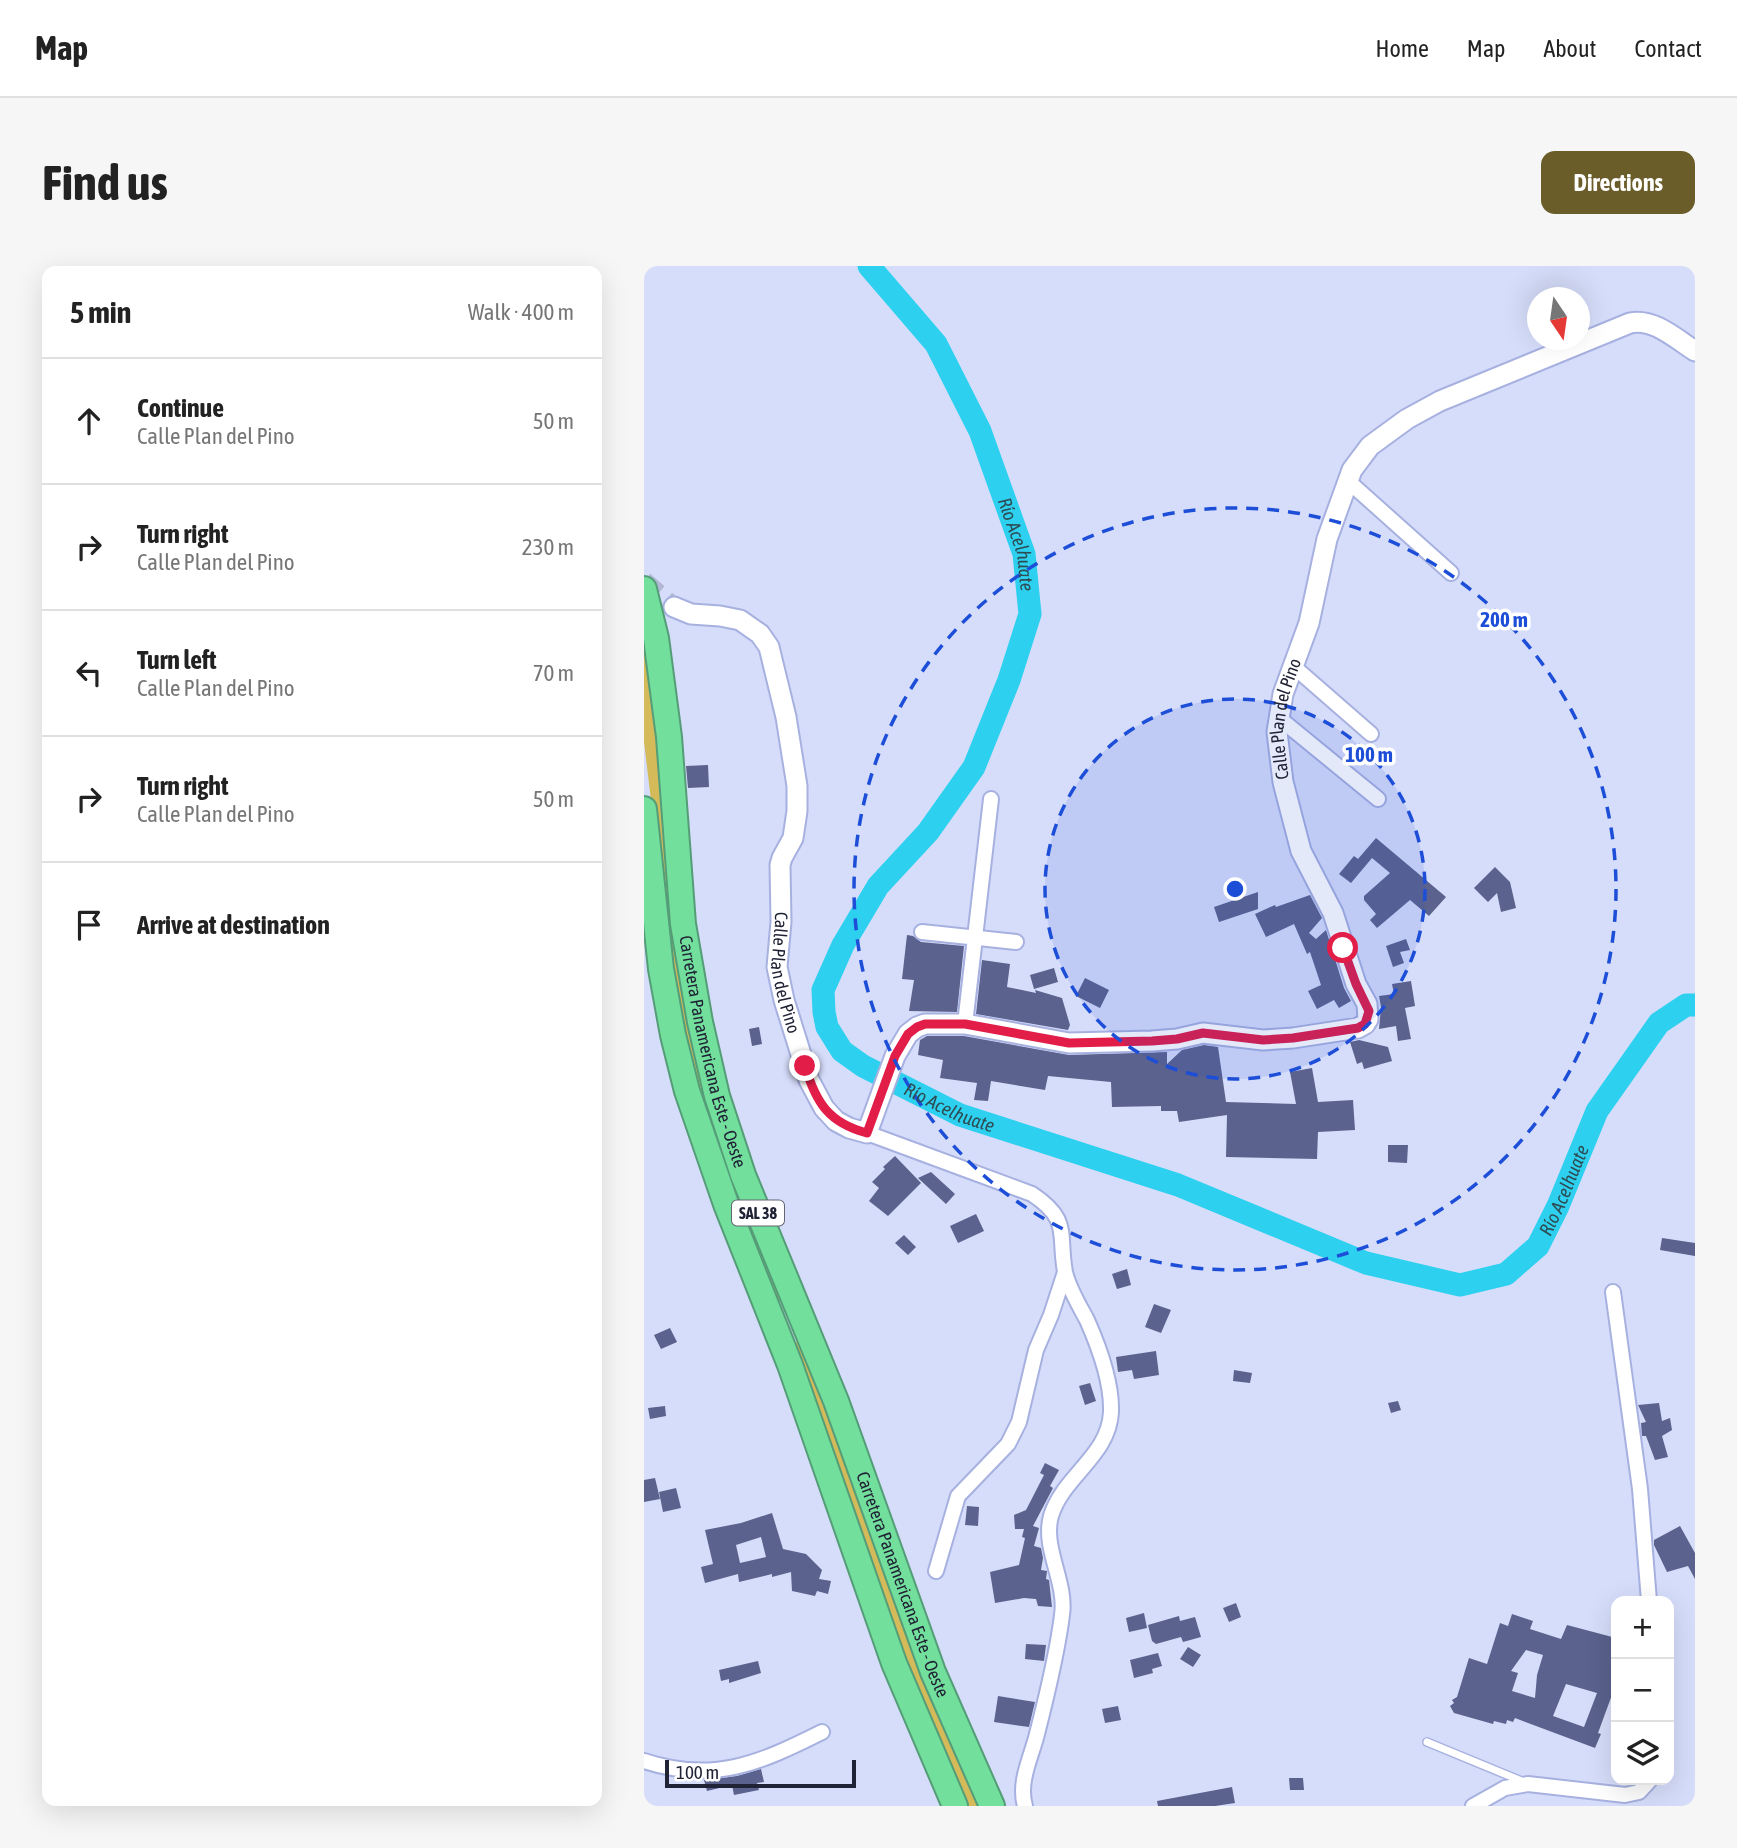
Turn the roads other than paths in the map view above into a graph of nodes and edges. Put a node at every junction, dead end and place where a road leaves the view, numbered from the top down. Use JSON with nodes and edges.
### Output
{"nodes":[{"id":1,"x":1695,"y":351,"type":"edge"},
{"id":2,"x":1348,"y":481,"type":"junction"},
{"id":3,"x":1451,"y":573,"type":"dead end"},
{"id":4,"x":644,"y":589,"type":"edge"},
{"id":5,"x":674,"y":607,"type":"tunnel mouth"},
{"id":6,"x":1293,"y":666,"type":"junction"},
{"id":7,"x":1279,"y":718,"type":"junction"},
{"id":8,"x":1371,"y":734,"type":"dead end"},
{"id":9,"x":991,"y":799,"type":"dead end"},
{"id":10,"x":1378,"y":799,"type":"dead end"},
{"id":11,"x":644,"y":809,"type":"edge"},
{"id":12,"x":922,"y":932,"type":"dead end"},
{"id":13,"x":976,"y":938,"type":"junction"},
{"id":14,"x":1016,"y":942,"type":"dead end"},
{"id":15,"x":965,"y":1024,"type":"junction"},
{"id":16,"x":867,"y":1133,"type":"junction"},
{"id":17,"x":1065,"y":1272,"type":"junction"},
{"id":18,"x":1613,"y":1292,"type":"dead end"},
{"id":19,"x":793,"y":1296,"type":"junction"},
{"id":20,"x":767,"y":1307,"type":"junction"},
{"id":21,"x":813,"y":1344,"type":"junction"},
{"id":22,"x":786,"y":1354,"type":"junction"},
{"id":23,"x":936,"y":1570,"type":"dead end"},
{"id":24,"x":1649,"y":1596,"type":"edge"},
{"id":25,"x":822,"y":1732,"type":"dead end"},
{"id":26,"x":1427,"y":1742,"type":"dead end"},
{"id":27,"x":644,"y":1762,"type":"edge"},
{"id":28,"x":1528,"y":1784,"type":"junction"},
{"id":29,"x":1646,"y":1785,"type":"edge"},
{"id":30,"x":955,"y":1806,"type":"edge"},
{"id":31,"x":992,"y":1806,"type":"edge"},
{"id":32,"x":1024,"y":1806,"type":"edge"},
{"id":33,"x":1473,"y":1806,"type":"edge"}],
"edges":[{"from":1,"to":2,"type":"street","name":"Calle Plan del Pino"},
{"from":2,"to":3,"type":"street"},
{"from":2,"to":6,"type":"street","name":"Calle Plan del Pino"},
{"from":4,"to":19,"type":"highway","name":"Carretera Panamericana Este - Oeste","number":"SAL 38"},
{"from":5,"to":16,"type":"street","name":"Calle Plan del Pino"},
{"from":6,"to":7,"type":"street","name":"Calle Plan del Pino"},
{"from":6,"to":8,"type":"street"},
{"from":7,"to":10,"type":"street"},
{"from":7,"to":15,"type":"street","name":"Calle Plan del Pino"},
{"from":9,"to":13,"type":"street"},
{"from":11,"to":20,"type":"highway","name":"Carretera Panamericana Este - Oeste","number":"SAL 38"},
{"from":12,"to":13,"type":"street"},
{"from":13,"to":14,"type":"street"},
{"from":13,"to":15,"type":"street"},
{"from":15,"to":16,"type":"street","name":"Calle Plan del Pino"},
{"from":16,"to":17,"type":"street"},
{"from":17,"to":23,"type":"street"},
{"from":17,"to":32,"type":"street"},
{"from":18,"to":24,"type":"street"},
{"from":19,"to":20,"type":"highway"},
{"from":19,"to":21,"type":"highway","name":"Carretera Panamericana Este - Oeste","number":"SAL 38"},
{"from":20,"to":22,"type":"highway","name":"Carretera Panamericana Este - Oeste","number":"SAL 38"},
{"from":21,"to":22,"type":"highway"},
{"from":21,"to":31,"type":"highway","name":"Carretera Panamericana Este - Oeste","number":"SAL 38"},
{"from":22,"to":30,"type":"highway","name":"Carretera Panamericana Este - Oeste","number":"SAL 38"},
{"from":25,"to":27,"type":"street"},
{"from":26,"to":28,"type":"lane"},
{"from":28,"to":29,"type":"street"},
{"from":28,"to":33,"type":"street"}]}
